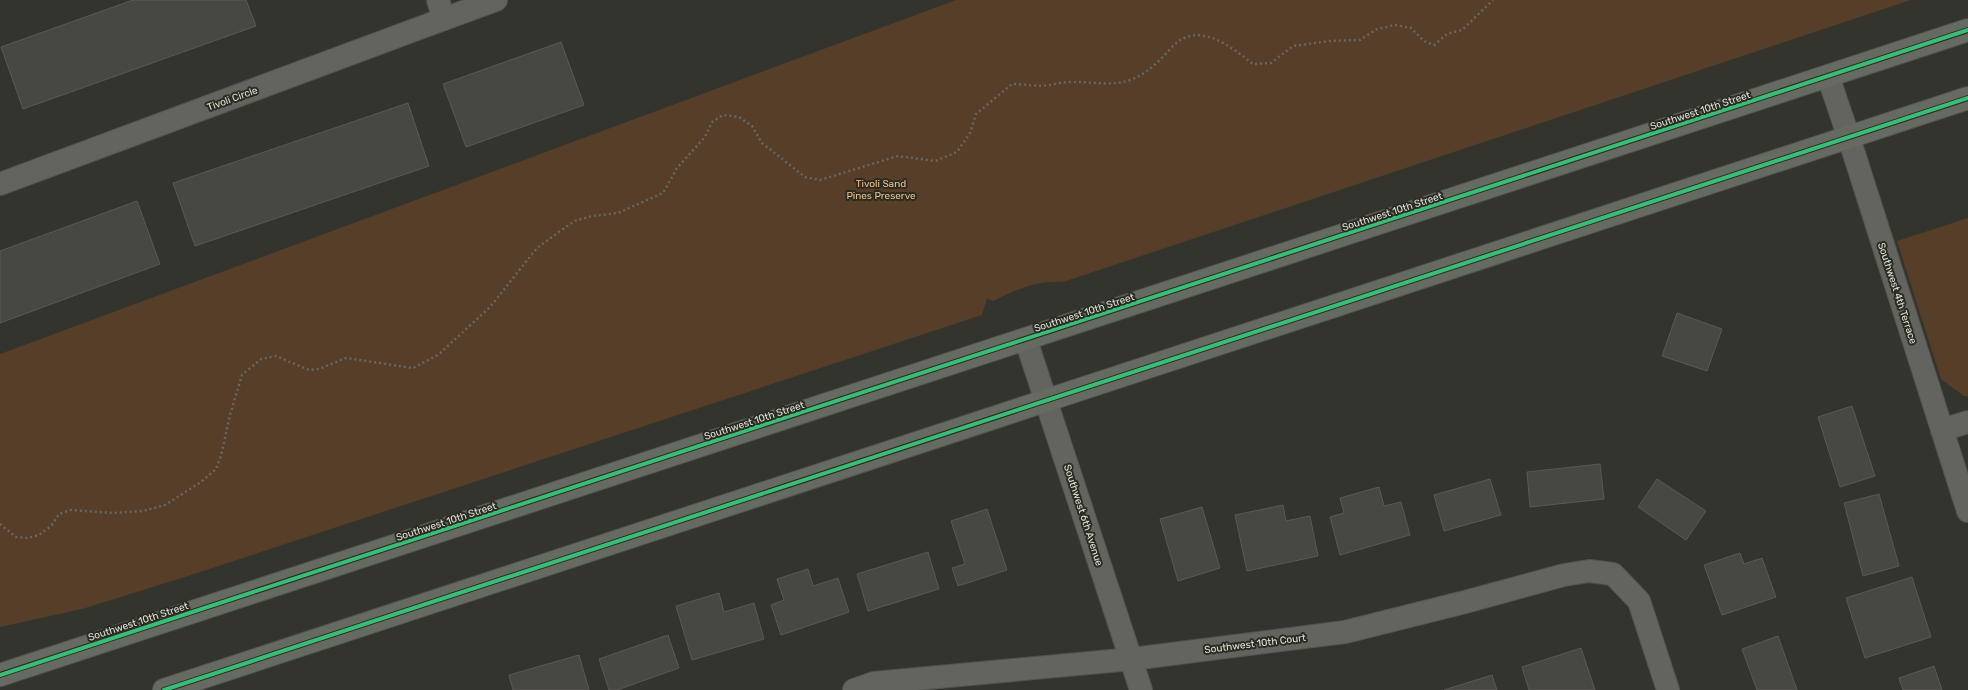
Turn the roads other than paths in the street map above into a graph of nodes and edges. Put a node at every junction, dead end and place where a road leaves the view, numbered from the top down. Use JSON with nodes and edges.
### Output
{"nodes":[{"id":1,"x":496,"y":0,"type":"edge"},
{"id":2,"x":441,"y":9,"type":"edge"},
{"id":3,"x":1968,"y":30,"type":"edge"},
{"id":4,"x":1828,"y":76,"type":"junction"},
{"id":5,"x":1968,"y":98,"type":"edge"},
{"id":6,"x":1849,"y":138,"type":"junction"},
{"id":7,"x":0,"y":184,"type":"edge"},
{"id":8,"x":1026,"y":340,"type":"junction"},
{"id":9,"x":1046,"y":400,"type":"junction"},
{"id":10,"x":1968,"y":422,"type":"edge"},
{"id":11,"x":1942,"y":430,"type":"junction"},
{"id":12,"x":1968,"y":511,"type":"edge"},
{"id":13,"x":1132,"y":659,"type":"junction"},
{"id":14,"x":0,"y":675,"type":"edge"},
{"id":15,"x":169,"y":689,"type":"edge"},
{"id":16,"x":854,"y":690,"type":"edge"},
{"id":17,"x":1141,"y":690,"type":"edge"},
{"id":18,"x":1668,"y":690,"type":"edge"}],
"edges":[{"from":1,"to":2,"type":"street","name":"Tivoli Circle"},
{"from":2,"to":7,"type":"street","name":"Tivoli Circle"},
{"from":3,"to":4,"type":"main road","name":"Southwest 10th Street"},
{"from":4,"to":6,"type":"street","name":"Southwest 4th Terrace"},
{"from":4,"to":8,"type":"main road","name":"Southwest 10th Street"},
{"from":5,"to":6,"type":"main road"},
{"from":6,"to":9,"type":"main road"},
{"from":6,"to":11,"type":"street","name":"Southwest 4th Terrace"},
{"from":8,"to":9,"type":"street","name":"Southwest 6th Avenue"},
{"from":8,"to":14,"type":"main road","name":"Southwest 10th Street"},
{"from":9,"to":13,"type":"street","name":"Southwest 6th Avenue"},
{"from":9,"to":15,"type":"main road"},
{"from":10,"to":11,"type":"street"},
{"from":11,"to":12,"type":"street","name":"Southwest 4th Terrace"},
{"from":13,"to":16,"type":"street","name":"Southwest 10th Court"},
{"from":13,"to":17,"type":"street","name":"Southwest 6th Avenue"},
{"from":13,"to":18,"type":"street","name":"Southwest 10th Court"}]}
